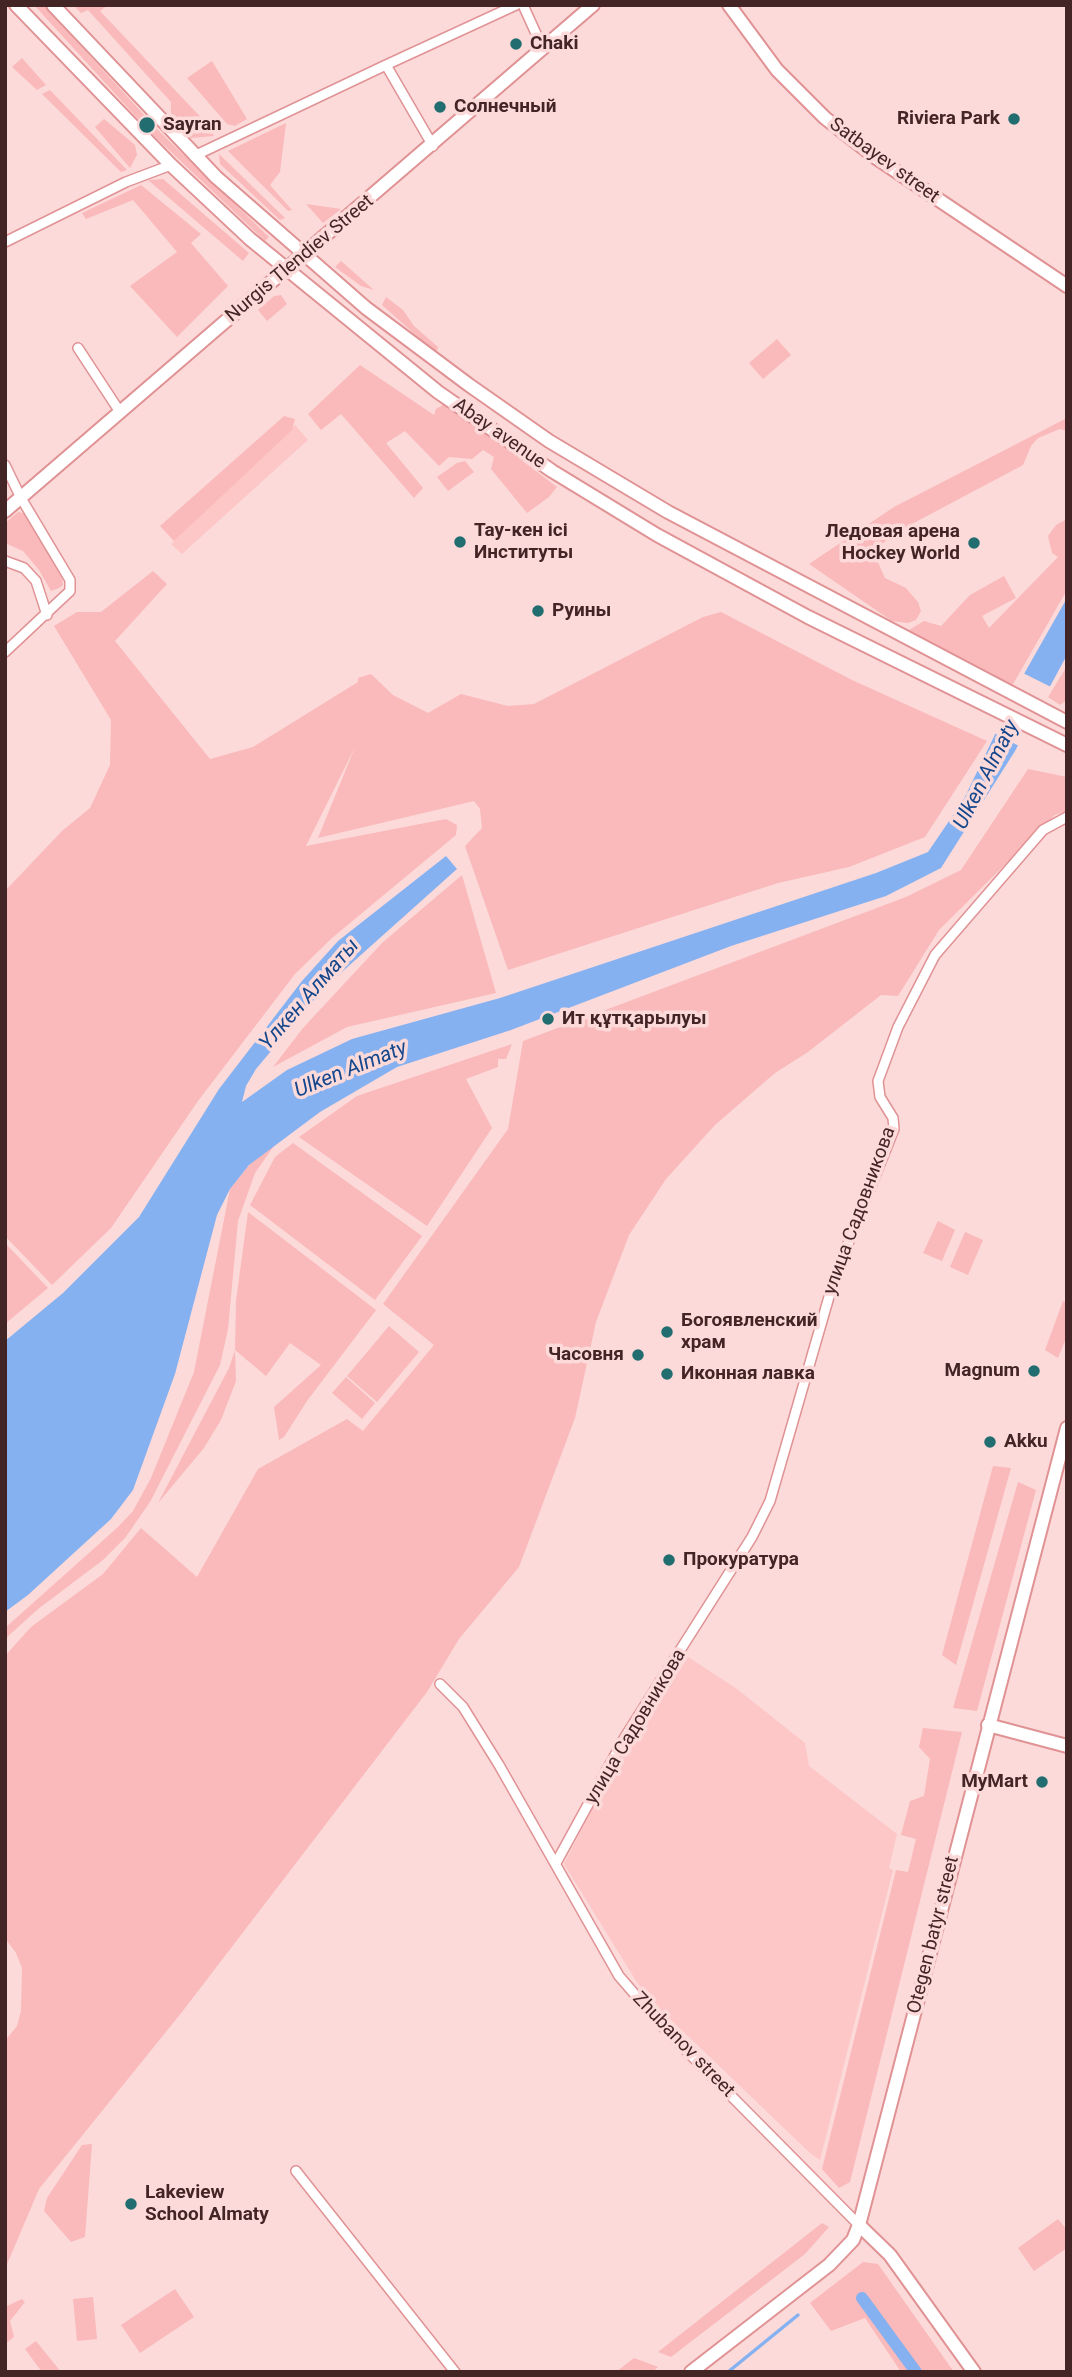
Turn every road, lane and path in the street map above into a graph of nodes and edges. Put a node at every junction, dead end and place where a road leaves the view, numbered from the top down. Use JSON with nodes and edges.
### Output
{"nodes":[{"id":1,"x":16,"y":5,"type":"edge"},
{"id":2,"x":53,"y":5,"type":"edge"},
{"id":3,"x":516,"y":5,"type":"edge"},
{"id":4,"x":523,"y":5,"type":"edge"},
{"id":5,"x":593,"y":5,"type":"edge"},
{"id":6,"x":729,"y":5,"type":"edge"},
{"id":7,"x":543,"y":49,"type":"junction"},
{"id":8,"x":386,"y":65,"type":"junction"},
{"id":9,"x":433,"y":146,"type":"junction"},
{"id":10,"x":194,"y":156,"type":"junction"},
{"id":11,"x":171,"y":164,"type":"junction"},
{"id":12,"x":5,"y":242,"type":"edge"},
{"id":13,"x":305,"y":256,"type":"junction"},
{"id":14,"x":286,"y":271,"type":"junction"},
{"id":15,"x":1067,"y":286,"type":"edge"},
{"id":16,"x":78,"y":348,"type":"dead end"},
{"id":17,"x":120,"y":412,"type":"junction"},
{"id":18,"x":5,"y":465,"type":"edge"},
{"id":19,"x":21,"y":498,"type":"junction"},
{"id":20,"x":5,"y":511,"type":"edge"},
{"id":21,"x":5,"y":561,"type":"edge"},
{"id":22,"x":47,"y":615,"type":"junction"},
{"id":23,"x":5,"y":652,"type":"edge"},
{"id":24,"x":1067,"y":722,"type":"edge"},
{"id":25,"x":1067,"y":745,"type":"edge"},
{"id":26,"x":1067,"y":817,"type":"edge"},
{"id":27,"x":1067,"y":1428,"type":"edge"},
{"id":28,"x":440,"y":1684,"type":"dead end"},
{"id":29,"x":988,"y":1725,"type":"junction"},
{"id":30,"x":1067,"y":1745,"type":"edge"},
{"id":31,"x":556,"y":1863,"type":"junction"},
{"id":32,"x":296,"y":2171,"type":"dead end"},
{"id":33,"x":859,"y":2225,"type":"junction"},
{"id":34,"x":455,"y":2372,"type":"edge"},
{"id":35,"x":691,"y":2372,"type":"edge"},
{"id":36,"x":974,"y":2372,"type":"edge"}],
"edges":[{"from":1,"to":11,"type":"main road","name":"Abay avenue"},
{"from":2,"to":10,"type":"main road","name":"Abay avenue"},
{"from":3,"to":8,"type":"street"},
{"from":4,"to":7,"type":"street"},
{"from":5,"to":7,"type":"main road","name":"Nurgis Tlendiev Street"},
{"from":6,"to":15,"type":"main road","name":"Satbayev street"},
{"from":7,"to":9,"type":"main road","name":"Nurgis Tlendiev Street"},
{"from":8,"to":9,"type":"street"},
{"from":8,"to":10,"type":"street"},
{"from":9,"to":13,"type":"main road","name":"Nurgis Tlendiev Street"},
{"from":10,"to":13,"type":"main road","name":"Abay avenue"},
{"from":11,"to":12,"type":"street"},
{"from":11,"to":14,"type":"main road","name":"Abay avenue"},
{"from":13,"to":14,"type":"main road","name":"Nurgis Tlendiev Street"},
{"from":13,"to":24,"type":"main road","name":"Abay avenue"},
{"from":14,"to":17,"type":"main road","name":"Nurgis Tlendiev Street"},
{"from":14,"to":25,"type":"main road","name":"Abay avenue"},
{"from":16,"to":17,"type":"street"},
{"from":17,"to":19,"type":"main road","name":"Nurgis Tlendiev Street"},
{"from":18,"to":19,"type":"street"},
{"from":19,"to":20,"type":"main road","name":"Nurgis Tlendiev Street"},
{"from":19,"to":22,"type":"street"},
{"from":21,"to":22,"type":"street"},
{"from":22,"to":23,"type":"street"},
{"from":26,"to":31,"type":"street","name":"улица Садовникова"},
{"from":27,"to":29,"type":"main road","name":"Otegen batyr street"},
{"from":28,"to":31,"type":"street","name":"Zhubanov street"},
{"from":29,"to":30,"type":"main road"},
{"from":29,"to":33,"type":"main road","name":"Otegen batyr street"},
{"from":31,"to":33,"type":"street","name":"Zhubanov street"},
{"from":32,"to":34,"type":"street"},
{"from":33,"to":35,"type":"main road","name":"Otegen batyr street"},
{"from":33,"to":36,"type":"main road","name":"Zhubanov street"}]}
